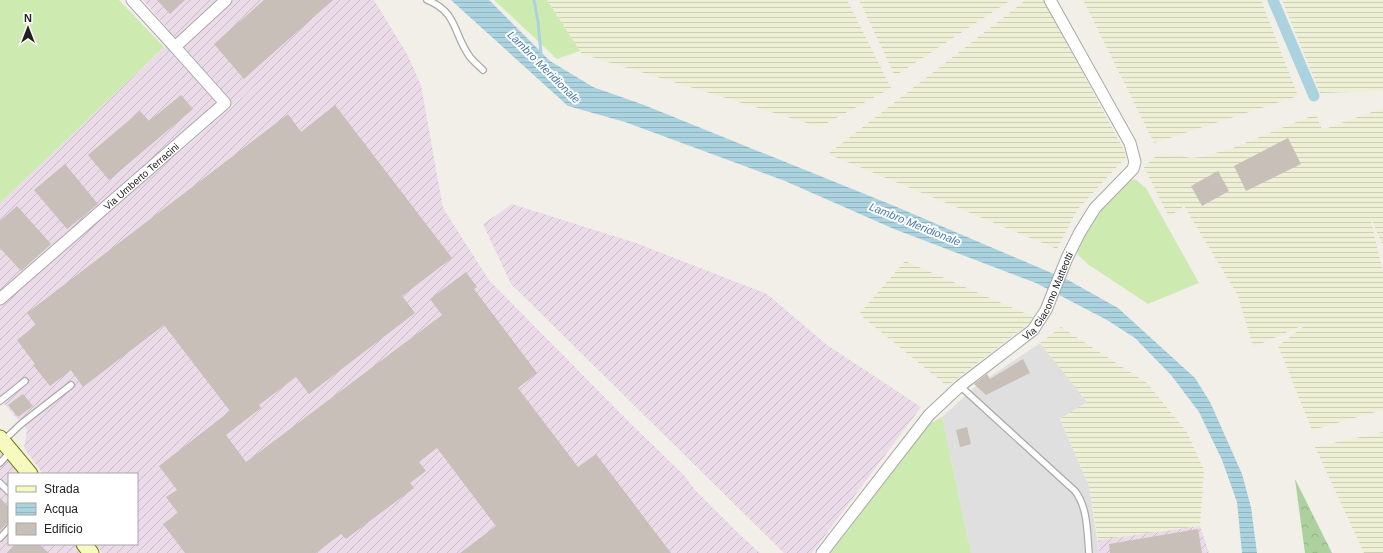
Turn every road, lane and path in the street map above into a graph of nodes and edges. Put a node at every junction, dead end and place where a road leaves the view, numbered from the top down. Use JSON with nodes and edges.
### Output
{"nodes":[{"id":1,"x":132,"y":0,"type":"edge"},
{"id":2,"x":226,"y":0,"type":"edge"},
{"id":3,"x":427,"y":0,"type":"edge"},
{"id":4,"x":1050,"y":0,"type":"edge"},
{"id":5,"x":175,"y":48,"type":"junction"},
{"id":6,"x":483,"y":70,"type":"dead end"},
{"id":7,"x":0,"y":299,"type":"edge"},
{"id":8,"x":25,"y":381,"type":"dead end"},
{"id":9,"x":71,"y":385,"type":"dead end"},
{"id":10,"x":960,"y":386,"type":"junction"},
{"id":11,"x":0,"y":401,"type":"edge"},
{"id":12,"x":5,"y":444,"type":"edge"},
{"id":13,"x":0,"y":463,"type":"edge"},
{"id":14,"x":29,"y":473,"type":"edge"},
{"id":15,"x":0,"y":483,"type":"edge"},
{"id":16,"x":8,"y":491,"type":"edge"},
{"id":17,"x":8,"y":529,"type":"edge"},
{"id":18,"x":0,"y":538,"type":"edge"},
{"id":19,"x":85,"y":545,"type":"edge"},
{"id":20,"x":91,"y":553,"type":"edge"},
{"id":21,"x":822,"y":553,"type":"edge"},
{"id":22,"x":1089,"y":553,"type":"edge"}],
"edges":[{"from":1,"to":5,"type":"street","name":"Via Umberto Terracini"},
{"from":2,"to":5,"type":"street"},
{"from":3,"to":6,"type":"lane"},
{"from":4,"to":10,"type":"street","name":"Via Giacomo Matteotti"},
{"from":5,"to":7,"type":"street","name":"Via Umberto Terracini"},
{"from":8,"to":11,"type":"lane"},
{"from":9,"to":12,"type":"lane"},
{"from":10,"to":21,"type":"street","name":"Via Giacomo Matteotti"},
{"from":10,"to":22,"type":"lane"},
{"from":12,"to":13,"type":"lane"},
{"from":12,"to":14,"type":"main road"},
{"from":15,"to":16,"type":"lane"},
{"from":17,"to":18,"type":"lane"},
{"from":19,"to":20,"type":"main road"}]}
